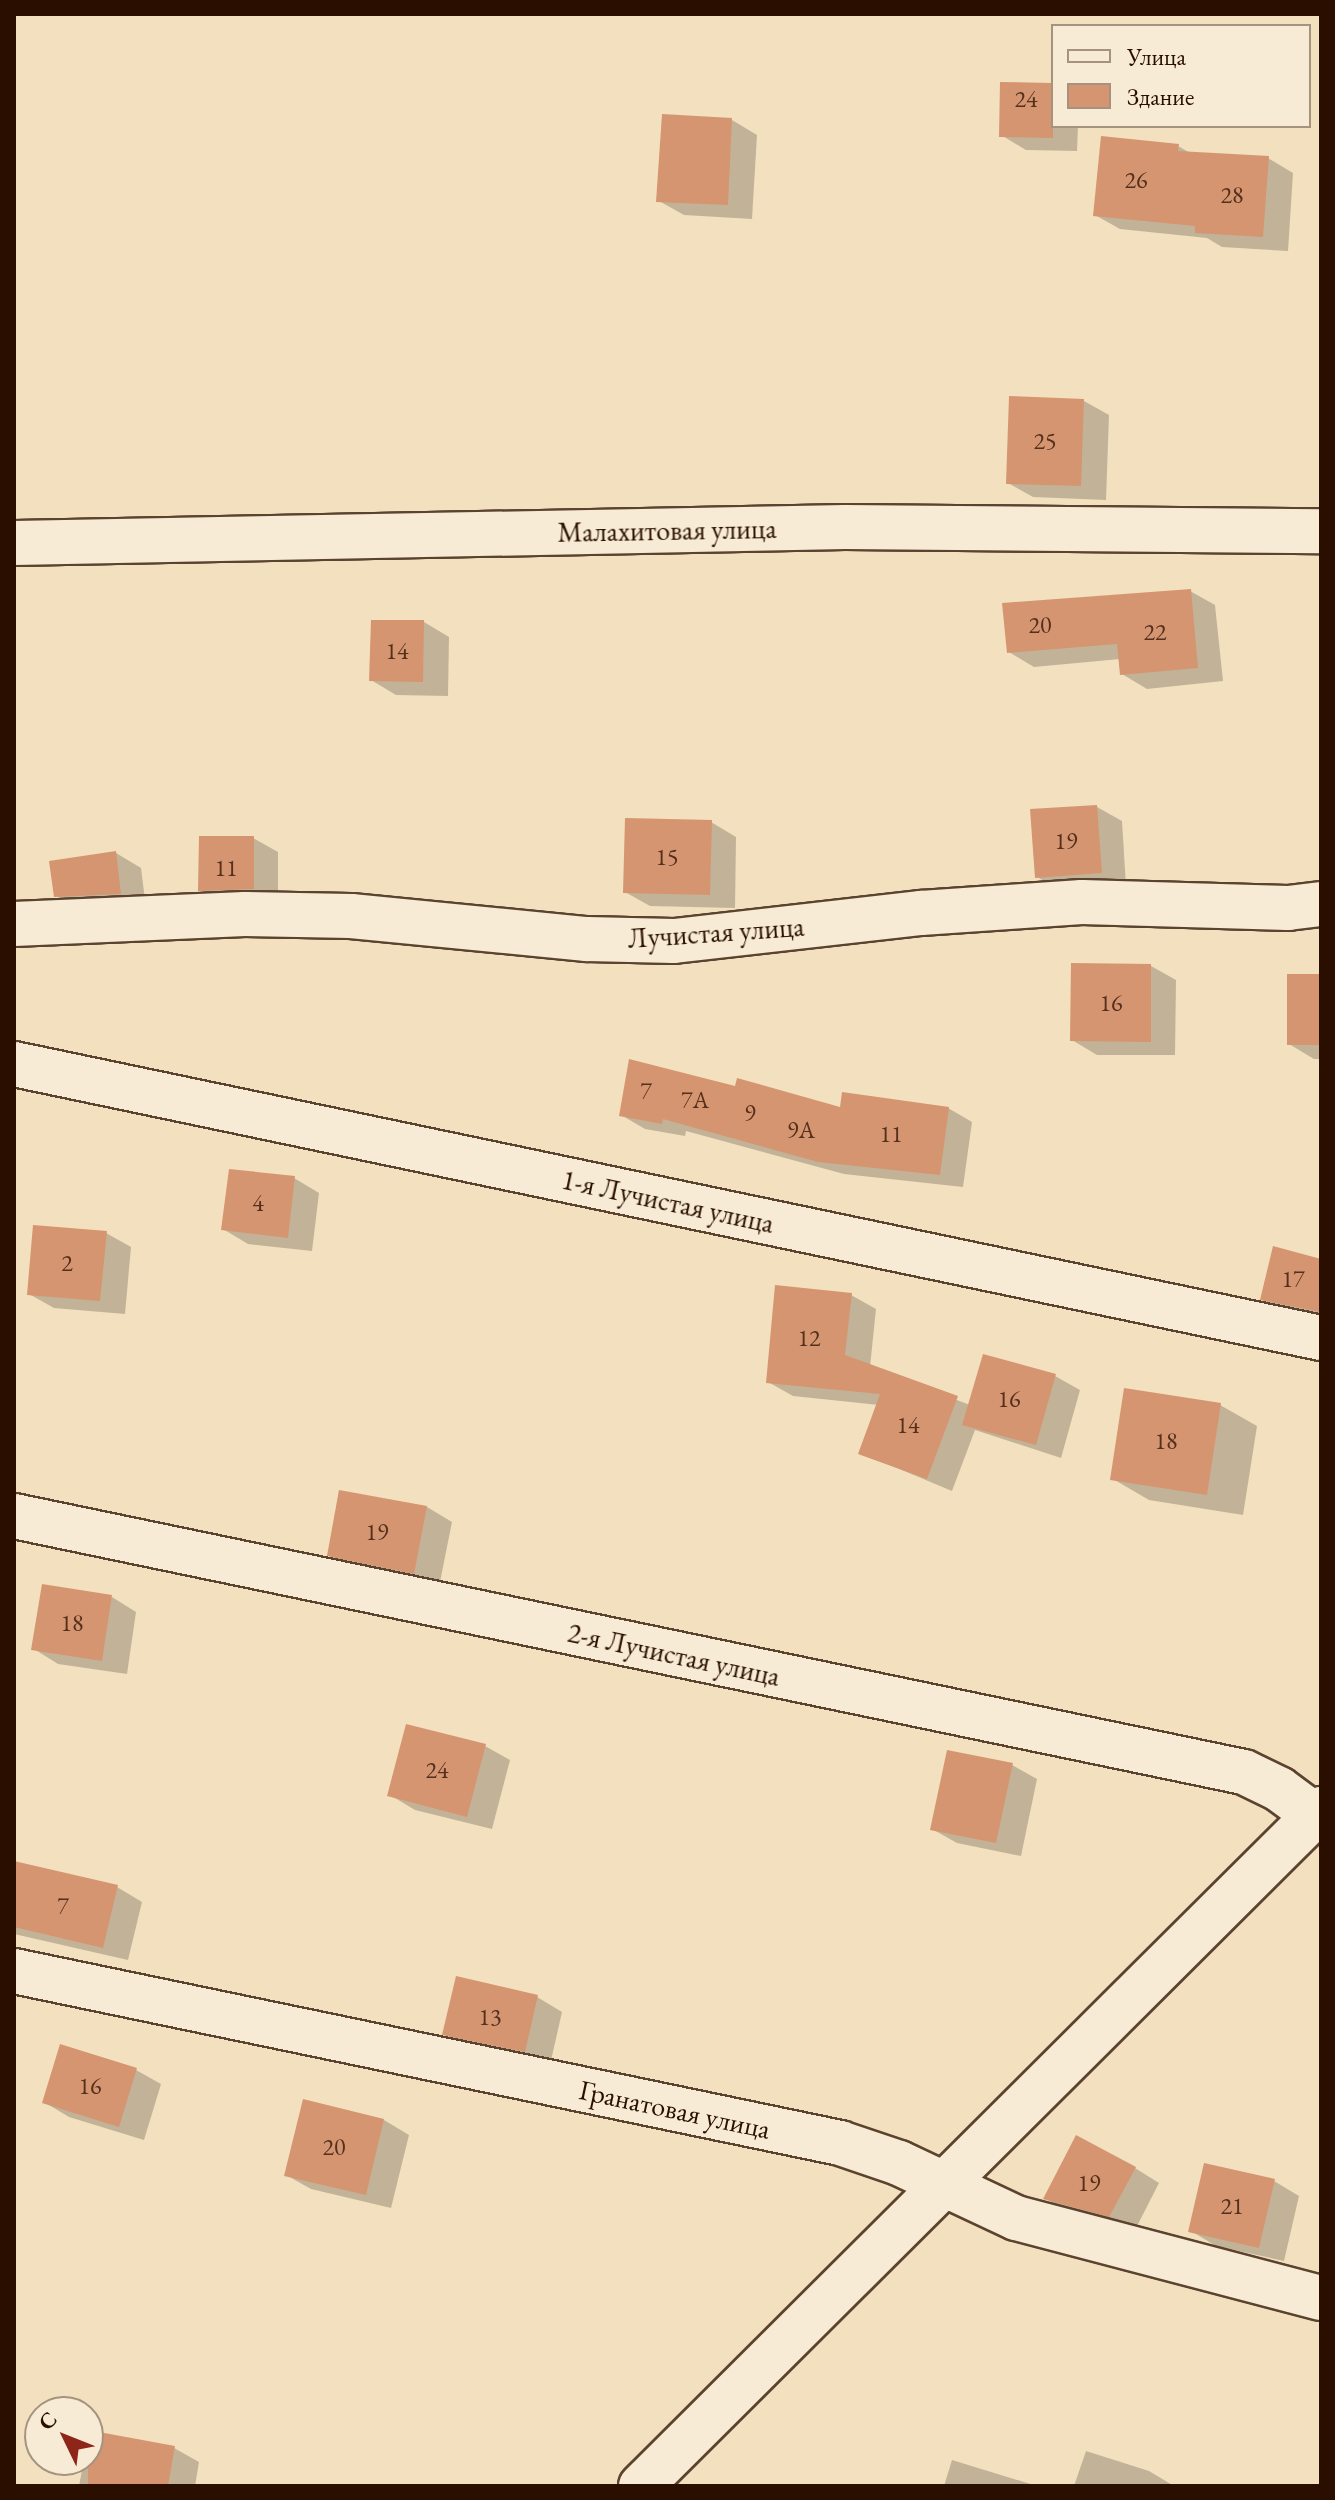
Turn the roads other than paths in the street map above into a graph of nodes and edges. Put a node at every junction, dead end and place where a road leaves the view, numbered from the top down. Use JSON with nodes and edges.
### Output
{"nodes":[{"id":1,"x":1321,"y":531,"type":"edge"},
{"id":2,"x":14,"y":543,"type":"edge"},
{"id":3,"x":1321,"y":904,"type":"edge"},
{"id":4,"x":14,"y":924,"type":"edge"},
{"id":5,"x":14,"y":1064,"type":"edge"},
{"id":6,"x":1321,"y":1338,"type":"edge"},
{"id":7,"x":14,"y":1516,"type":"edge"},
{"id":8,"x":1319,"y":1815,"type":"edge"},
{"id":9,"x":14,"y":1971,"type":"edge"},
{"id":10,"x":939,"y":2185,"type":"junction"},
{"id":11,"x":1321,"y":2298,"type":"edge"},
{"id":12,"x":641,"y":2486,"type":"edge"}],
"edges":[{"from":1,"to":2,"type":"street","name":"Малахитовая улица"},
{"from":3,"to":4,"type":"street","name":"Лучистая улица"},
{"from":5,"to":6,"type":"street","name":"1-я Лучистая улица"},
{"from":7,"to":8,"type":"street","name":"2-я Лучистая улица"},
{"from":8,"to":10,"type":"street"},
{"from":9,"to":10,"type":"street","name":"Гранатовая улица"},
{"from":10,"to":11,"type":"street","name":"Гранатовая улица"},
{"from":10,"to":12,"type":"street"}]}
